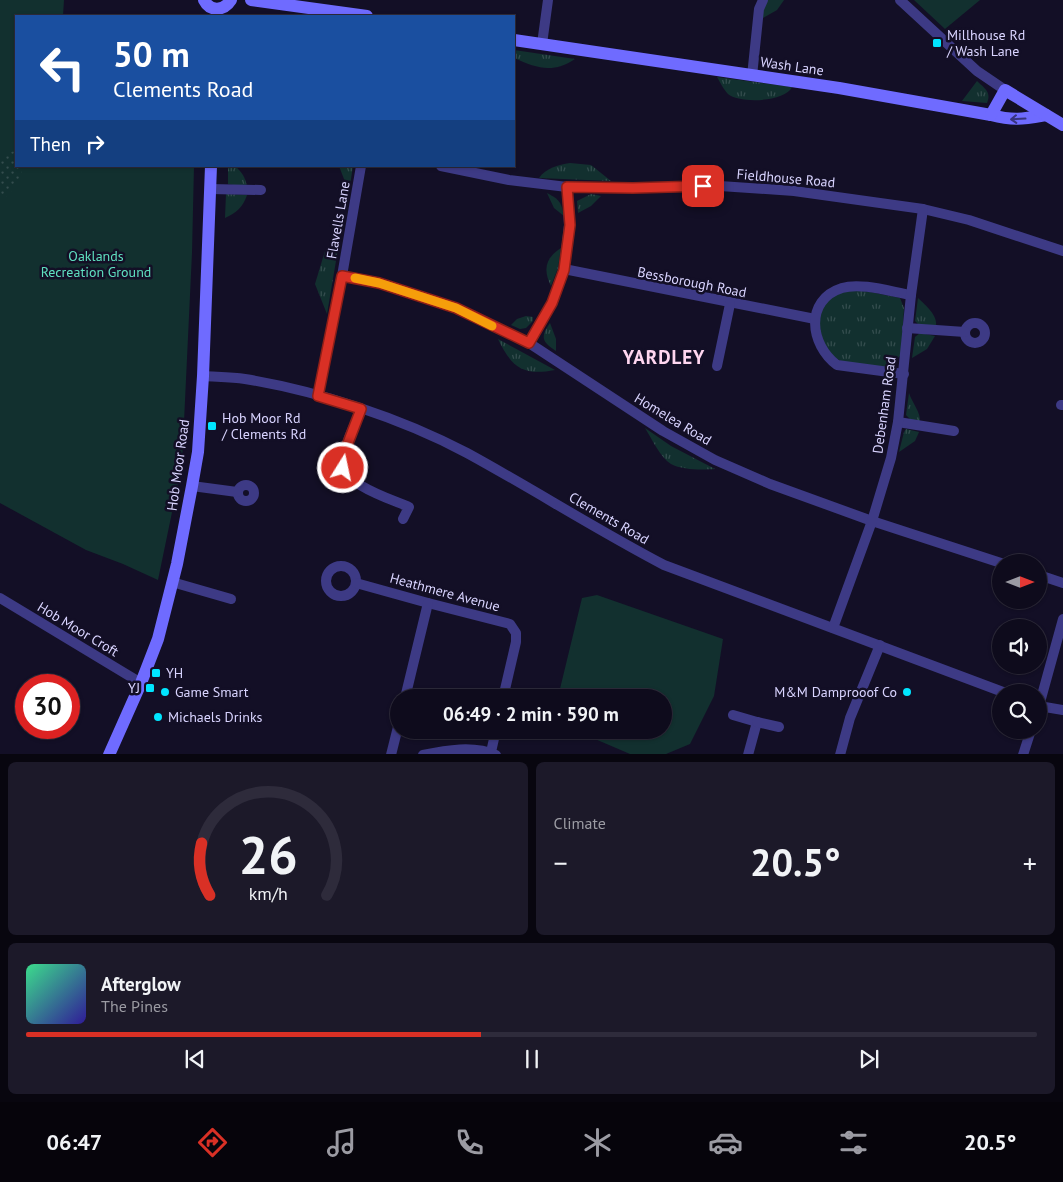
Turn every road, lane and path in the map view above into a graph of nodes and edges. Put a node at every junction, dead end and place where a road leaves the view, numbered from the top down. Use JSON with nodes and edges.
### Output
{"nodes":[{"id":1,"x":204,"y":0,"type":"edge"},
{"id":2,"x":231,"y":0,"type":"edge"},
{"id":3,"x":252,"y":0,"type":"edge"},
{"id":4,"x":548,"y":0,"type":"edge"},
{"id":5,"x":763,"y":0,"type":"edge"},
{"id":6,"x":900,"y":0,"type":"edge"},
{"id":7,"x":217,"y":13,"type":"edge"},
{"id":8,"x":360,"y":15,"type":"edge"},
{"id":9,"x":515,"y":40,"type":"edge"},
{"id":10,"x":542,"y":44,"type":"junction"},
{"id":11,"x":752,"y":76,"type":"junction"},
{"id":12,"x":1005,"y":90,"type":"junction"},
{"id":13,"x":990,"y":114,"type":"junction"},
{"id":14,"x":1046,"y":115,"type":"junction"},
{"id":15,"x":1063,"y":125,"type":"edge"},
{"id":16,"x":211,"y":167,"type":"edge"},
{"id":17,"x":361,"y":167,"type":"edge"},
{"id":18,"x":446,"y":167,"type":"edge"},
{"id":19,"x":567,"y":187,"type":"junction"},
{"id":20,"x":210,"y":189,"type":"junction"},
{"id":21,"x":261,"y":190,"type":"dead end"},
{"id":22,"x":923,"y":209,"type":"junction"},
{"id":23,"x":1063,"y":250,"type":"edge"},
{"id":24,"x":564,"y":270,"type":"junction"},
{"id":25,"x":342,"y":276,"type":"junction"},
{"id":26,"x":911,"y":295,"type":"junction"},
{"id":27,"x":730,"y":304,"type":"junction"},
{"id":28,"x":815,"y":320,"type":"junction"},
{"id":29,"x":908,"y":328,"type":"junction"},
{"id":30,"x":965,"y":332,"type":"dead end"},
{"id":31,"x":529,"y":343,"type":"junction"},
{"id":32,"x":717,"y":366,"type":"dead end"},
{"id":33,"x":904,"y":374,"type":"junction"},
{"id":34,"x":203,"y":376,"type":"junction"},
{"id":35,"x":318,"y":396,"type":"junction"},
{"id":36,"x":361,"y":409,"type":"junction"},
{"id":37,"x":898,"y":422,"type":"junction"},
{"id":38,"x":954,"y":431,"type":"dead end"},
{"id":39,"x":192,"y":486,"type":"junction"},
{"id":40,"x":237,"y":492,"type":"dead end"},
{"id":41,"x":404,"y":519,"type":"dead end"},
{"id":42,"x":872,"y":521,"type":"junction"},
{"id":43,"x":992,"y":560,"type":"edge"},
{"id":44,"x":1048,"y":578,"type":"edge"},
{"id":45,"x":172,"y":582,"type":"junction"},
{"id":46,"x":356,"y":583,"type":"dead end"},
{"id":47,"x":1063,"y":583,"type":"edge"},
{"id":48,"x":0,"y":598,"type":"edge"},
{"id":49,"x":231,"y":599,"type":"dead end"},
{"id":50,"x":428,"y":603,"type":"junction"},
{"id":51,"x":1063,"y":619,"type":"edge"},
{"id":52,"x":833,"y":628,"type":"junction"},
{"id":53,"x":880,"y":645,"type":"junction"},
{"id":54,"x":141,"y":684,"type":"junction"},
{"id":55,"x":1045,"y":684,"type":"edge"},
{"id":56,"x":992,"y":688,"type":"edge"},
{"id":57,"x":407,"y":689,"type":"edge"},
{"id":58,"x":505,"y":689,"type":"edge"},
{"id":59,"x":1047,"y":707,"type":"edge"},
{"id":60,"x":1063,"y":710,"type":"edge"},
{"id":61,"x":733,"y":715,"type":"dead end"},
{"id":62,"x":757,"y":722,"type":"junction"},
{"id":63,"x":779,"y":727,"type":"dead end"},
{"id":64,"x":395,"y":739,"type":"edge"},
{"id":65,"x":495,"y":739,"type":"edge"},
{"id":66,"x":1028,"y":739,"type":"edge"},
{"id":67,"x":494,"y":753,"type":"edge"},
{"id":68,"x":109,"y":754,"type":"edge"},
{"id":69,"x":391,"y":754,"type":"edge"},
{"id":70,"x":423,"y":754,"type":"edge"},
{"id":71,"x":748,"y":754,"type":"edge"},
{"id":72,"x":840,"y":754,"type":"edge"},
{"id":73,"x":1022,"y":754,"type":"edge"}],
"edges":[{"from":1,"to":7,"type":"street"},
{"from":2,"to":7,"type":"street"},
{"from":3,"to":8,"type":"street"},
{"from":4,"to":10,"type":"street"},
{"from":5,"to":11,"type":"street"},
{"from":6,"to":12,"type":"street"},
{"from":9,"to":10,"type":"street","name":"Wash Lane"},
{"from":10,"to":11,"type":"street","name":"Wash Lane"},
{"from":11,"to":13,"type":"street","name":"Wash Lane"},
{"from":12,"to":13,"type":"street"},
{"from":12,"to":14,"type":"street"},
{"from":14,"to":13,"type":"street","name":"Wash Lane","one_way":true},
{"from":14,"to":15,"type":"street"},
{"from":16,"to":20,"type":"street","name":"Hob Moor Road"},
{"from":17,"to":25,"type":"street","name":"Flavells Lane"},
{"from":18,"to":19,"type":"street","name":"Fieldhouse Road"},
{"from":19,"to":22,"type":"street","name":"Fieldhouse Road"},
{"from":19,"to":24,"type":"street"},
{"from":20,"to":21,"type":"street"},
{"from":20,"to":34,"type":"street","name":"Hob Moor Road"},
{"from":22,"to":23,"type":"street","name":"Fieldhouse Road"},
{"from":22,"to":26,"type":"street","name":"Debenham Road"},
{"from":24,"to":27,"type":"street","name":"Bessborough Road"},
{"from":24,"to":31,"type":"street"},
{"from":25,"to":31,"type":"street","name":"Homelea Road"},
{"from":25,"to":35,"type":"street","name":"Flavells Lane"},
{"from":26,"to":28,"type":"street"},
{"from":26,"to":29,"type":"street","name":"Debenham Road"},
{"from":27,"to":28,"type":"street","name":"Bessborough Road"},
{"from":27,"to":32,"type":"street"},
{"from":28,"to":33,"type":"street"},
{"from":29,"to":30,"type":"street"},
{"from":29,"to":33,"type":"street","name":"Debenham Road"},
{"from":31,"to":42,"type":"street","name":"Homelea Road"},
{"from":33,"to":37,"type":"street","name":"Debenham Road"},
{"from":34,"to":35,"type":"street","name":"Clements Road"},
{"from":34,"to":39,"type":"street","name":"Hob Moor Road"},
{"from":35,"to":36,"type":"street","name":"Clements Road"},
{"from":36,"to":41,"type":"street"},
{"from":36,"to":52,"type":"street","name":"Clements Road"},
{"from":37,"to":38,"type":"street"},
{"from":37,"to":42,"type":"street","name":"Debenham Road"},
{"from":39,"to":40,"type":"street"},
{"from":39,"to":45,"type":"street","name":"Hob Moor Road"},
{"from":42,"to":43,"type":"street","name":"Homelea Road"},
{"from":42,"to":52,"type":"street","name":"Debenham Road"},
{"from":44,"to":47,"type":"street"},
{"from":45,"to":49,"type":"street"},
{"from":45,"to":54,"type":"street","name":"Hob Moor Road"},
{"from":46,"to":50,"type":"street","name":"Heathmere Avenue"},
{"from":48,"to":54,"type":"street","name":"Hob Moor Croft"},
{"from":50,"to":57,"type":"street"},
{"from":50,"to":58,"type":"street","name":"Heathmere Avenue"},
{"from":51,"to":55,"type":"street"},
{"from":52,"to":53,"type":"street","name":"Clements Road"},
{"from":53,"to":56,"type":"street","name":"Clements Road"},
{"from":53,"to":72,"type":"street"},
{"from":54,"to":68,"type":"street","name":"Hob Moor Road"},
{"from":59,"to":60,"type":"street"},
{"from":61,"to":62,"type":"street"},
{"from":62,"to":63,"type":"street"},
{"from":62,"to":71,"type":"street"},
{"from":64,"to":69,"type":"street"},
{"from":65,"to":67,"type":"street"},
{"from":66,"to":73,"type":"street"},
{"from":67,"to":70,"type":"street"}]}
